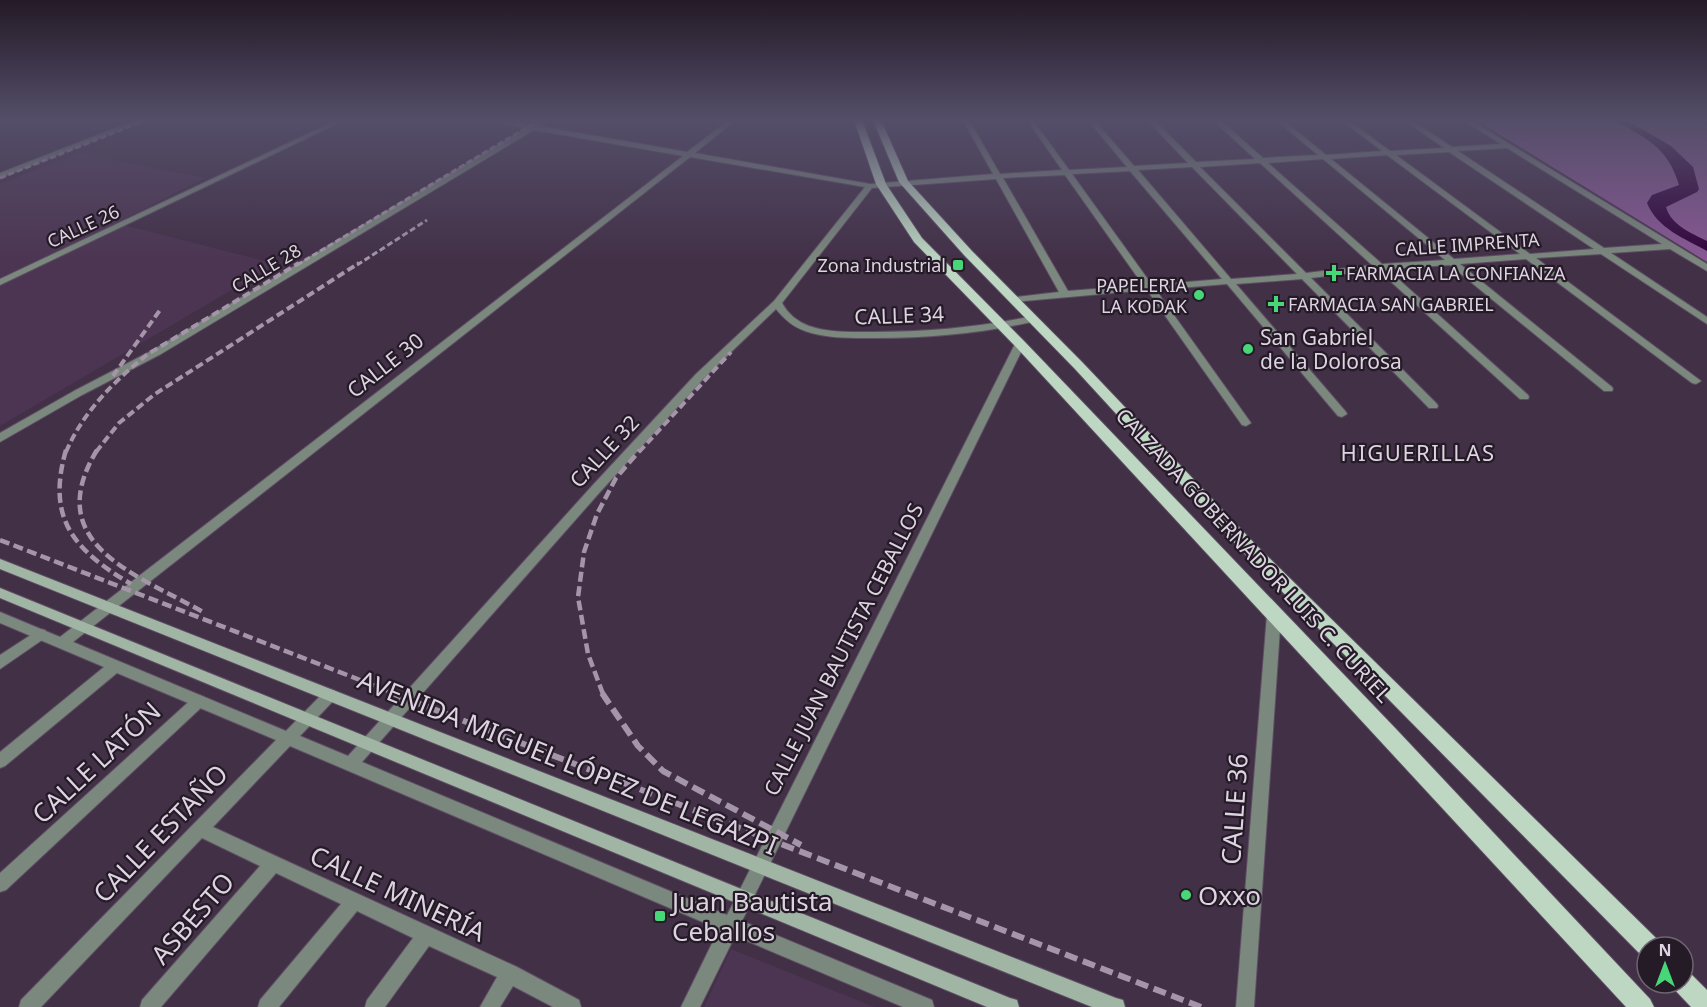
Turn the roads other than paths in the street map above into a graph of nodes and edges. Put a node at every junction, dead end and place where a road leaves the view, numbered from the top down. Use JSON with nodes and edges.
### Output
{"nodes":[{"id":1,"x":23,"y":167,"type":"edge"},
{"id":2,"x":243,"y":167,"type":"edge"},
{"id":3,"x":466,"y":167,"type":"edge"},
{"id":4,"x":672,"y":167,"type":"edge"},
{"id":5,"x":767,"y":167,"type":"edge"},
{"id":6,"x":870,"y":167,"type":"edge"},
{"id":7,"x":897,"y":167,"type":"edge"},
{"id":8,"x":993,"y":167,"type":"edge"},
{"id":9,"x":1064,"y":167,"type":"edge"},
{"id":10,"x":1165,"y":167,"type":"edge"},
{"id":11,"x":1199,"y":167,"type":"edge"},
{"id":12,"x":1269,"y":167,"type":"edge"},
{"id":13,"x":1336,"y":167,"type":"edge"},
{"id":14,"x":1408,"y":167,"type":"edge"},
{"id":15,"x":1478,"y":167,"type":"edge"},
{"id":16,"x":1543,"y":167,"type":"edge"},
{"id":17,"x":1132,"y":169,"type":"junction"},
{"id":18,"x":1068,"y":172,"type":"junction"},
{"id":19,"x":0,"y":176,"type":"edge"},
{"id":20,"x":999,"y":177,"type":"junction"},
{"id":21,"x":904,"y":182,"type":"junction"},
{"id":22,"x":875,"y":185,"type":"junction"},
{"id":23,"x":1671,"y":246,"type":"junction"},
{"id":24,"x":1602,"y":251,"type":"junction"},
{"id":25,"x":1530,"y":256,"type":"junction"},
{"id":26,"x":1453,"y":262,"type":"junction"},
{"id":27,"x":1380,"y":267,"type":"junction"},
{"id":28,"x":1707,"y":268,"type":"edge"},
{"id":29,"x":1302,"y":276,"type":"junction"},
{"id":30,"x":0,"y":282,"type":"edge"},
{"id":31,"x":1227,"y":282,"type":"junction"},
{"id":32,"x":1148,"y":288,"type":"junction"},
{"id":33,"x":1065,"y":294,"type":"junction"},
{"id":34,"x":1014,"y":300,"type":"junction"},
{"id":35,"x":777,"y":303,"type":"junction"},
{"id":36,"x":1033,"y":319,"type":"junction"},
{"id":37,"x":1707,"y":321,"type":"edge"},
{"id":38,"x":1002,"y":325,"type":"junction"},
{"id":39,"x":1020,"y":344,"type":"junction"},
{"id":40,"x":1696,"y":381,"type":"dead end"},
{"id":41,"x":1608,"y":389,"type":"dead end"},
{"id":42,"x":1524,"y":397,"type":"dead end"},
{"id":43,"x":1432,"y":405,"type":"dead end"},
{"id":44,"x":1342,"y":414,"type":"dead end"},
{"id":45,"x":1246,"y":423,"type":"dead end"},
{"id":46,"x":0,"y":438,"type":"edge"},
{"id":47,"x":0,"y":564,"type":"edge"},
{"id":48,"x":0,"y":593,"type":"edge"},
{"id":49,"x":109,"y":607,"type":"junction"},
{"id":50,"x":1274,"y":614,"type":"junction"},
{"id":51,"x":0,"y":617,"type":"edge"},
{"id":52,"x":83,"y":627,"type":"junction"},
{"id":53,"x":40,"y":634,"type":"junction"},
{"id":54,"x":62,"y":644,"type":"junction"},
{"id":55,"x":0,"y":663,"type":"edge"},
{"id":56,"x":115,"y":666,"type":"junction"},
{"id":57,"x":330,"y":695,"type":"junction"},
{"id":58,"x":199,"y":701,"type":"junction"},
{"id":59,"x":392,"y":718,"type":"junction"},
{"id":60,"x":308,"y":719,"type":"junction"},
{"id":61,"x":288,"y":738,"type":"junction"},
{"id":62,"x":369,"y":744,"type":"junction"},
{"id":63,"x":0,"y":761,"type":"edge"},
{"id":64,"x":350,"y":765,"type":"junction"},
{"id":65,"x":200,"y":829,"type":"junction"},
{"id":66,"x":274,"y":863,"type":"junction"},
{"id":67,"x":760,"y":865,"type":"junction"},
{"id":68,"x":0,"y":884,"type":"edge"},
{"id":69,"x":744,"y":898,"type":"junction"},
{"id":70,"x":354,"y":901,"type":"junction"},
{"id":71,"x":730,"y":926,"type":"junction"},
{"id":72,"x":426,"y":935,"type":"junction"},
{"id":73,"x":1637,"y":935,"type":"edge"},
{"id":74,"x":510,"y":974,"type":"junction"},
{"id":75,"x":1695,"y":994,"type":"edge"},
{"id":76,"x":28,"y":1007,"type":"edge"},
{"id":77,"x":149,"y":1007,"type":"edge"},
{"id":78,"x":267,"y":1007,"type":"edge"},
{"id":79,"x":374,"y":1007,"type":"edge"},
{"id":80,"x":489,"y":1007,"type":"edge"},
{"id":81,"x":572,"y":1007,"type":"edge"},
{"id":82,"x":690,"y":1007,"type":"edge"},
{"id":83,"x":925,"y":1007,"type":"edge"},
{"id":84,"x":1010,"y":1007,"type":"edge"},
{"id":85,"x":1116,"y":1007,"type":"edge"},
{"id":86,"x":1245,"y":1007,"type":"edge"},
{"id":87,"x":1642,"y":1007,"type":"edge"},
{"id":88,"x":1707,"y":1007,"type":"edge"}],
"edges":[{"from":1,"to":19,"type":"street"},
{"from":2,"to":30,"type":"street","name":"CALLE 26"},
{"from":3,"to":46,"type":"street","name":"CALLE 28"},
{"from":4,"to":49,"type":"street","name":"CALLE 30"},
{"from":5,"to":22,"type":"street"},
{"from":6,"to":22,"type":"main road","name":"CALZADA GOBERNADOR LUIS C. CURIEL"},
{"from":7,"to":21,"type":"main road"},
{"from":8,"to":20,"type":"street"},
{"from":9,"to":18,"type":"street"},
{"from":10,"to":17,"type":"street"},
{"from":11,"to":29,"type":"street"},
{"from":12,"to":27,"type":"street"},
{"from":13,"to":26,"type":"street"},
{"from":14,"to":25,"type":"street"},
{"from":15,"to":24,"type":"street"},
{"from":16,"to":23,"type":"street"},
{"from":17,"to":18,"type":"street"},
{"from":17,"to":31,"type":"street"},
{"from":18,"to":20,"type":"street"},
{"from":18,"to":32,"type":"street"},
{"from":20,"to":21,"type":"street"},
{"from":20,"to":33,"type":"street"},
{"from":21,"to":22,"type":"street"},
{"from":21,"to":34,"type":"main road"},
{"from":22,"to":35,"type":"street","name":"CALLE 32"},
{"from":22,"to":38,"type":"main road","name":"CALZADA GOBERNADOR LUIS C. CURIEL"},
{"from":23,"to":24,"type":"street","name":"CALLE IMPRENTA"},
{"from":23,"to":28,"type":"street"},
{"from":24,"to":25,"type":"street","name":"CALLE IMPRENTA"},
{"from":24,"to":37,"type":"street"},
{"from":25,"to":26,"type":"street","name":"CALLE IMPRENTA"},
{"from":25,"to":40,"type":"street"},
{"from":26,"to":27,"type":"street","name":"CALLE IMPRENTA"},
{"from":26,"to":41,"type":"street"},
{"from":27,"to":29,"type":"street","name":"CALLE IMPRENTA"},
{"from":27,"to":42,"type":"street"},
{"from":29,"to":31,"type":"street","name":"CALLE IMPRENTA"},
{"from":29,"to":43,"type":"street"},
{"from":31,"to":32,"type":"street","name":"CALLE IMPRENTA"},
{"from":31,"to":44,"type":"street"},
{"from":32,"to":33,"type":"street","name":"CALLE IMPRENTA"},
{"from":32,"to":45,"type":"street"},
{"from":33,"to":34,"type":"street","name":"CALLE IMPRENTA"},
{"from":34,"to":36,"type":"main road"},
{"from":35,"to":38,"type":"street","name":"CALLE 34"},
{"from":35,"to":59,"type":"street","name":"CALLE 32"},
{"from":36,"to":38,"type":"street","name":"CALLE 34"},
{"from":36,"to":73,"type":"main road","name":"CALZADA GOBERNADOR LUIS C. CURIEL"},
{"from":38,"to":39,"type":"main road","name":"CALZADA GOBERNADOR LUIS C. CURIEL"},
{"from":39,"to":50,"type":"main road","name":"CALZADA GOBERNADOR LUIS C. CURIEL"},
{"from":39,"to":67,"type":"street","name":"CALLE JUAN BAUTISTA CEBALLOS"},
{"from":47,"to":49,"type":"main road","name":"AVENIDA MIGUEL LÓPEZ DE LEGAZPI"},
{"from":48,"to":52,"type":"main road"},
{"from":49,"to":52,"type":"street","name":"CALLE 30"},
{"from":49,"to":57,"type":"main road","name":"AVENIDA MIGUEL LÓPEZ DE LEGAZPI"},
{"from":50,"to":86,"type":"street","name":"CALLE 36"},
{"from":50,"to":87,"type":"main road","name":"CALZADA GOBERNADOR LUIS C. CURIEL"},
{"from":51,"to":53,"type":"street"},
{"from":52,"to":54,"type":"street","name":"CALLE 30"},
{"from":52,"to":60,"type":"main road"},
{"from":53,"to":54,"type":"street"},
{"from":53,"to":55,"type":"street"},
{"from":54,"to":56,"type":"street"},
{"from":56,"to":58,"type":"street"},
{"from":56,"to":63,"type":"street"},
{"from":57,"to":59,"type":"main road","name":"AVENIDA MIGUEL LÓPEZ DE LEGAZPI"},
{"from":57,"to":60,"type":"street","name":"CALLE ESTAÑO"},
{"from":58,"to":61,"type":"street"},
{"from":58,"to":68,"type":"street","name":"CALLE LATÓN"},
{"from":59,"to":62,"type":"street","name":"CALLE 32"},
{"from":59,"to":67,"type":"main road","name":"AVENIDA MIGUEL LÓPEZ DE LEGAZPI"},
{"from":60,"to":61,"type":"street","name":"CALLE ESTAÑO"},
{"from":60,"to":62,"type":"main road"},
{"from":61,"to":64,"type":"street"},
{"from":61,"to":65,"type":"street","name":"CALLE ESTAÑO"},
{"from":62,"to":64,"type":"street","name":"CALLE 32"},
{"from":62,"to":69,"type":"main road"},
{"from":64,"to":71,"type":"street"},
{"from":65,"to":66,"type":"street","name":"CALLE MINERÍA"},
{"from":65,"to":76,"type":"street","name":"CALLE ESTAÑO"},
{"from":66,"to":70,"type":"street","name":"CALLE MINERÍA"},
{"from":66,"to":77,"type":"street","name":"ASBESTO"},
{"from":67,"to":69,"type":"street","name":"CALLE JUAN BAUTISTA CEBALLOS"},
{"from":67,"to":85,"type":"main road","name":"AVENIDA MIGUEL LÓPEZ DE LEGAZPI"},
{"from":69,"to":71,"type":"street","name":"CALLE JUAN BAUTISTA CEBALLOS"},
{"from":69,"to":84,"type":"main road"},
{"from":70,"to":72,"type":"street","name":"CALLE MINERÍA"},
{"from":70,"to":78,"type":"street"},
{"from":71,"to":82,"type":"street","name":"CALLE JUAN BAUTISTA CEBALLOS"},
{"from":71,"to":83,"type":"street"},
{"from":72,"to":74,"type":"street","name":"CALLE MINERÍA"},
{"from":72,"to":79,"type":"street"},
{"from":74,"to":80,"type":"street"},
{"from":74,"to":81,"type":"street","name":"CALLE MINERÍA"},
{"from":75,"to":88,"type":"main road"}]}
